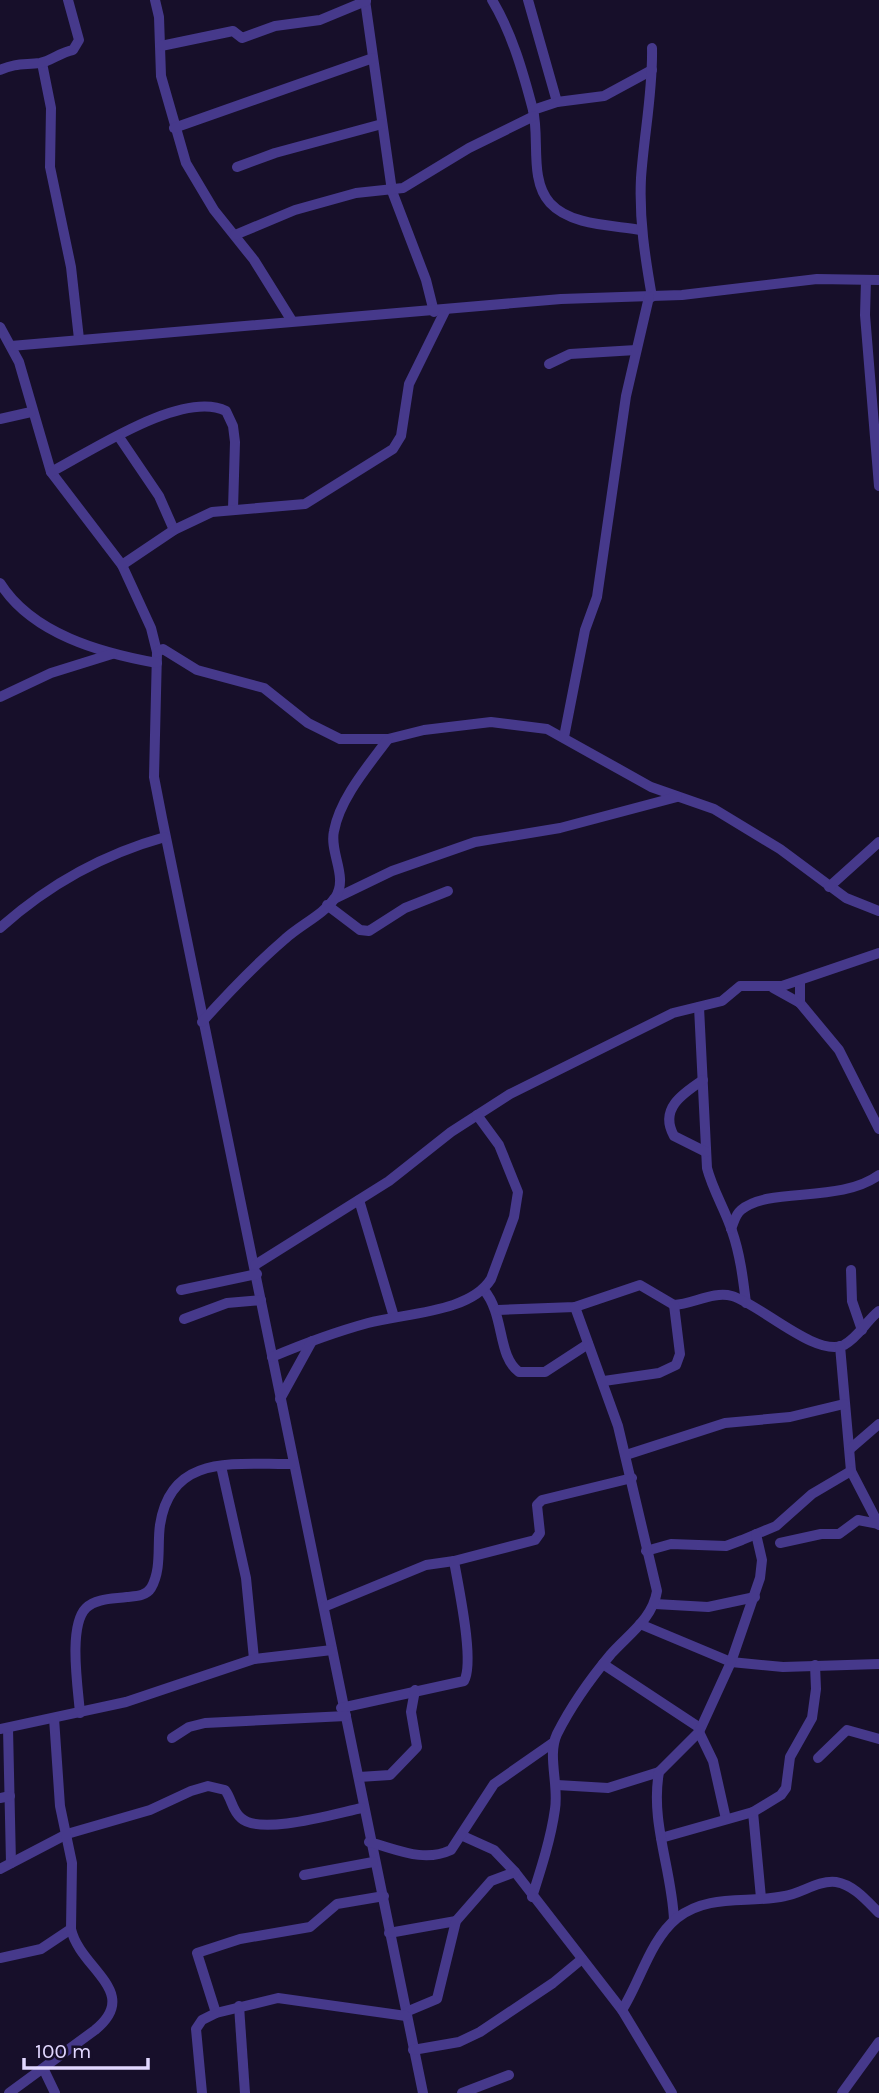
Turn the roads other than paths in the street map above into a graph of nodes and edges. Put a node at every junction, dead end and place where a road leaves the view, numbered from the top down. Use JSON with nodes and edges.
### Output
{"nodes":[{"id":1,"x":68,"y":0,"type":"edge"},
{"id":2,"x":155,"y":0,"type":"edge"},
{"id":3,"x":365,"y":0,"type":"edge"},
{"id":4,"x":492,"y":0,"type":"edge"},
{"id":5,"x":528,"y":0,"type":"edge"},
{"id":6,"x":161,"y":46,"type":"junction"},
{"id":7,"x":652,"y":48,"type":"dead end"},
{"id":8,"x":373,"y":58,"type":"junction"},
{"id":9,"x":42,"y":63,"type":"junction"},
{"id":10,"x":0,"y":70,"type":"edge"},
{"id":11,"x":652,"y":70,"type":"junction"},
{"id":12,"x":557,"y":102,"type":"junction"},
{"id":13,"x":534,"y":113,"type":"junction"},
{"id":14,"x":382,"y":124,"type":"junction"},
{"id":15,"x":174,"y":128,"type":"junction"},
{"id":16,"x":237,"y":167,"type":"dead end"},
{"id":17,"x":392,"y":191,"type":"junction"},
{"id":18,"x":641,"y":230,"type":"junction"},
{"id":19,"x":235,"y":234,"type":"junction"},
{"id":20,"x":866,"y":280,"type":"junction"},
{"id":21,"x":879,"y":280,"type":"edge"},
{"id":22,"x":650,"y":297,"type":"junction"},
{"id":23,"x":445,"y":311,"type":"junction"},
{"id":24,"x":434,"y":312,"type":"junction"},
{"id":25,"x":292,"y":321,"type":"junction"},
{"id":26,"x":0,"y":327,"type":"edge"},
{"id":27,"x":79,"y":339,"type":"junction"},
{"id":28,"x":7,"y":343,"type":"edge"},
{"id":29,"x":636,"y":350,"type":"junction"},
{"id":30,"x":549,"y":364,"type":"dead end"},
{"id":31,"x":31,"y":412,"type":"junction"},
{"id":32,"x":0,"y":419,"type":"edge"},
{"id":33,"x":119,"y":437,"type":"junction"},
{"id":34,"x":51,"y":472,"type":"junction"},
{"id":35,"x":879,"y":486,"type":"edge"},
{"id":36,"x":233,"y":509,"type":"junction"},
{"id":37,"x":174,"y":530,"type":"junction"},
{"id":38,"x":122,"y":565,"type":"junction"},
{"id":39,"x":0,"y":583,"type":"edge"},
{"id":40,"x":157,"y":652,"type":"junction"},
{"id":41,"x":112,"y":654,"type":"junction"},
{"id":42,"x":157,"y":663,"type":"junction"},
{"id":43,"x":0,"y":697,"type":"edge"},
{"id":44,"x":564,"y":737,"type":"junction"},
{"id":45,"x":388,"y":739,"type":"junction"},
{"id":46,"x":677,"y":797,"type":"junction"},
{"id":47,"x":165,"y":837,"type":"junction"},
{"id":48,"x":879,"y":842,"type":"edge"},
{"id":49,"x":829,"y":887,"type":"junction"},
{"id":50,"x":448,"y":891,"type":"dead end"},
{"id":51,"x":330,"y":902,"type":"junction"},
{"id":52,"x":879,"y":911,"type":"edge"},
{"id":53,"x":0,"y":928,"type":"edge"},
{"id":54,"x":879,"y":953,"type":"edge"},
{"id":55,"x":800,"y":982,"type":"junction"},
{"id":56,"x":773,"y":988,"type":"junction"},
{"id":57,"x":800,"y":1003,"type":"junction"},
{"id":58,"x":699,"y":1007,"type":"junction"},
{"id":59,"x":202,"y":1022,"type":"junction"},
{"id":60,"x":703,"y":1080,"type":"junction"},
{"id":61,"x":477,"y":1115,"type":"junction"},
{"id":62,"x":879,"y":1129,"type":"edge"},
{"id":63,"x":706,"y":1152,"type":"junction"},
{"id":64,"x":879,"y":1175,"type":"edge"},
{"id":65,"x":359,"y":1200,"type":"junction"},
{"id":66,"x":732,"y":1229,"type":"junction"},
{"id":67,"x":256,"y":1269,"type":"junction"},
{"id":68,"x":851,"y":1270,"type":"dead end"},
{"id":69,"x":181,"y":1290,"type":"dead end"},
{"id":70,"x":484,"y":1290,"type":"junction"},
{"id":71,"x":261,"y":1300,"type":"junction"},
{"id":72,"x":746,"y":1303,"type":"junction"},
{"id":73,"x":674,"y":1305,"type":"junction"},
{"id":74,"x":575,"y":1307,"type":"junction"},
{"id":75,"x":498,"y":1310,"type":"junction"},
{"id":76,"x":879,"y":1311,"type":"edge"},
{"id":77,"x":394,"y":1317,"type":"junction"},
{"id":78,"x":184,"y":1319,"type":"dead end"},
{"id":79,"x":862,"y":1329,"type":"junction"},
{"id":80,"x":312,"y":1341,"type":"junction"},
{"id":81,"x":588,"y":1344,"type":"junction"},
{"id":82,"x":840,"y":1346,"type":"junction"},
{"id":83,"x":272,"y":1357,"type":"junction"},
{"id":84,"x":604,"y":1381,"type":"junction"},
{"id":85,"x":280,"y":1399,"type":"junction"},
{"id":86,"x":844,"y":1404,"type":"junction"},
{"id":87,"x":879,"y":1424,"type":"edge"},
{"id":88,"x":850,"y":1449,"type":"junction"},
{"id":89,"x":626,"y":1455,"type":"junction"},
{"id":90,"x":293,"y":1464,"type":"junction"},
{"id":91,"x":221,"y":1466,"type":"junction"},
{"id":92,"x":851,"y":1471,"type":"junction"},
{"id":93,"x":632,"y":1478,"type":"junction"},
{"id":94,"x":879,"y":1524,"type":"edge"},
{"id":95,"x":756,"y":1534,"type":"junction"},
{"id":96,"x":780,"y":1543,"type":"dead end"},
{"id":97,"x":646,"y":1550,"type":"junction"},
{"id":98,"x":454,"y":1561,"type":"junction"},
{"id":99,"x":755,"y":1597,"type":"junction"},
{"id":100,"x":655,"y":1604,"type":"junction"},
{"id":101,"x":324,"y":1607,"type":"junction"},
{"id":102,"x":640,"y":1624,"type":"junction"},
{"id":103,"x":332,"y":1650,"type":"junction"},
{"id":104,"x":254,"y":1659,"type":"junction"},
{"id":105,"x":731,"y":1662,"type":"junction"},
{"id":106,"x":603,"y":1664,"type":"junction"},
{"id":107,"x":879,"y":1664,"type":"edge"},
{"id":108,"x":815,"y":1665,"type":"junction"},
{"id":109,"x":415,"y":1690,"type":"junction"},
{"id":110,"x":344,"y":1712,"type":"junction"},
{"id":111,"x":80,"y":1713,"type":"junction"},
{"id":112,"x":54,"y":1718,"type":"junction"},
{"id":113,"x":4,"y":1728,"type":"edge"},
{"id":114,"x":700,"y":1730,"type":"junction"},
{"id":115,"x":172,"y":1738,"type":"dead end"},
{"id":116,"x":879,"y":1739,"type":"edge"},
{"id":117,"x":554,"y":1742,"type":"junction"},
{"id":118,"x":818,"y":1758,"type":"dead end"},
{"id":119,"x":659,"y":1772,"type":"junction"},
{"id":120,"x":359,"y":1777,"type":"junction"},
{"id":121,"x":557,"y":1784,"type":"junction"},
{"id":122,"x":5,"y":1797,"type":"edge"},
{"id":123,"x":362,"y":1808,"type":"junction"},
{"id":124,"x":752,"y":1812,"type":"junction"},
{"id":125,"x":726,"y":1819,"type":"junction"},
{"id":126,"x":67,"y":1834,"type":"junction"},
{"id":127,"x":463,"y":1836,"type":"junction"},
{"id":128,"x":661,"y":1838,"type":"junction"},
{"id":129,"x":369,"y":1842,"type":"junction"},
{"id":130,"x":373,"y":1862,"type":"junction"},
{"id":131,"x":11,"y":1863,"type":"junction"},
{"id":132,"x":0,"y":1869,"type":"edge"},
{"id":133,"x":515,"y":1872,"type":"junction"},
{"id":134,"x":304,"y":1875,"type":"dead end"},
{"id":135,"x":384,"y":1896,"type":"junction"},
{"id":136,"x":532,"y":1897,"type":"junction"},
{"id":137,"x":761,"y":1898,"type":"junction"},
{"id":138,"x":879,"y":1913,"type":"edge"},
{"id":139,"x":674,"y":1920,"type":"junction"},
{"id":140,"x":456,"y":1921,"type":"junction"},
{"id":141,"x":71,"y":1929,"type":"junction"},
{"id":142,"x":389,"y":1933,"type":"junction"},
{"id":143,"x":0,"y":1958,"type":"edge"},
{"id":144,"x":582,"y":1959,"type":"junction"},
{"id":145,"x":239,"y":2006,"type":"junction"},
{"id":146,"x":622,"y":2010,"type":"junction"},
{"id":147,"x":216,"y":2013,"type":"junction"},
{"id":148,"x":406,"y":2014,"type":"junction"},
{"id":149,"x":879,"y":2042,"type":"edge"},
{"id":150,"x":413,"y":2050,"type":"junction"},
{"id":151,"x":44,"y":2070,"type":"junction"},
{"id":152,"x":509,"y":2075,"type":"dead end"},
{"id":153,"x":9,"y":2093,"type":"edge"},
{"id":154,"x":55,"y":2093,"type":"edge"},
{"id":155,"x":202,"y":2093,"type":"edge"},
{"id":156,"x":245,"y":2093,"type":"edge"},
{"id":157,"x":422,"y":2093,"type":"edge"},
{"id":158,"x":462,"y":2093,"type":"edge"},
{"id":159,"x":672,"y":2093,"type":"edge"},
{"id":160,"x":842,"y":2093,"type":"edge"}],
"edges":[{"from":1,"to":9,"type":"street"},
{"from":2,"to":6,"type":"street"},
{"from":3,"to":6,"type":"street"},
{"from":3,"to":8,"type":"street"},
{"from":4,"to":13,"type":"street"},
{"from":5,"to":12,"type":"street"},
{"from":6,"to":15,"type":"street"},
{"from":7,"to":11,"type":"street"},
{"from":8,"to":14,"type":"street"},
{"from":8,"to":15,"type":"street"},
{"from":9,"to":10,"type":"street"},
{"from":9,"to":27,"type":"street"},
{"from":11,"to":12,"type":"street"},
{"from":11,"to":18,"type":"street"},
{"from":12,"to":13,"type":"street"},
{"from":13,"to":17,"type":"street"},
{"from":13,"to":18,"type":"street"},
{"from":14,"to":16,"type":"street"},
{"from":14,"to":17,"type":"street"},
{"from":15,"to":19,"type":"street"},
{"from":17,"to":19,"type":"street"},
{"from":17,"to":24,"type":"street"},
{"from":18,"to":22,"type":"street"},
{"from":19,"to":25,"type":"street"},
{"from":20,"to":21,"type":"street"},
{"from":20,"to":22,"type":"street"},
{"from":20,"to":35,"type":"street"},
{"from":22,"to":23,"type":"street"},
{"from":22,"to":29,"type":"street"},
{"from":23,"to":24,"type":"street"},
{"from":23,"to":36,"type":"street"},
{"from":24,"to":25,"type":"street"},
{"from":25,"to":27,"type":"street"},
{"from":26,"to":28,"type":"street"},
{"from":27,"to":28,"type":"street"},
{"from":28,"to":31,"type":"street"},
{"from":29,"to":30,"type":"street"},
{"from":29,"to":44,"type":"street"},
{"from":31,"to":32,"type":"street"},
{"from":31,"to":34,"type":"street"},
{"from":33,"to":34,"type":"street"},
{"from":33,"to":36,"type":"street"},
{"from":33,"to":37,"type":"street"},
{"from":34,"to":38,"type":"street"},
{"from":36,"to":37,"type":"street"},
{"from":37,"to":38,"type":"street"},
{"from":38,"to":40,"type":"street"},
{"from":39,"to":41,"type":"street"},
{"from":40,"to":42,"type":"street"},
{"from":40,"to":45,"type":"street"},
{"from":41,"to":42,"type":"street"},
{"from":41,"to":43,"type":"street"},
{"from":42,"to":47,"type":"street"},
{"from":44,"to":45,"type":"street"},
{"from":44,"to":46,"type":"street"},
{"from":45,"to":51,"type":"street"},
{"from":46,"to":49,"type":"street"},
{"from":46,"to":51,"type":"street"},
{"from":47,"to":53,"type":"street"},
{"from":47,"to":59,"type":"street"},
{"from":48,"to":49,"type":"street"},
{"from":49,"to":52,"type":"street"},
{"from":50,"to":51,"type":"street"},
{"from":51,"to":59,"type":"street"},
{"from":54,"to":55,"type":"street"},
{"from":55,"to":56,"type":"street"},
{"from":55,"to":57,"type":"street"},
{"from":56,"to":57,"type":"street"},
{"from":56,"to":58,"type":"street"},
{"from":57,"to":62,"type":"street"},
{"from":58,"to":60,"type":"street"},
{"from":58,"to":61,"type":"street"},
{"from":59,"to":67,"type":"street"},
{"from":60,"to":63,"type":"street"},
{"from":60,"to":63,"type":"street"},
{"from":61,"to":65,"type":"street"},
{"from":61,"to":70,"type":"street"},
{"from":63,"to":66,"type":"street"},
{"from":64,"to":66,"type":"street"},
{"from":65,"to":67,"type":"street"},
{"from":65,"to":77,"type":"street"},
{"from":66,"to":72,"type":"street"},
{"from":67,"to":69,"type":"street"},
{"from":67,"to":71,"type":"street"},
{"from":68,"to":79,"type":"street"},
{"from":70,"to":75,"type":"street"},
{"from":70,"to":77,"type":"street"},
{"from":71,"to":78,"type":"street"},
{"from":71,"to":83,"type":"street"},
{"from":72,"to":73,"type":"street"},
{"from":72,"to":82,"type":"street"},
{"from":73,"to":74,"type":"street"},
{"from":73,"to":84,"type":"street"},
{"from":74,"to":75,"type":"street"},
{"from":74,"to":81,"type":"street"},
{"from":75,"to":81,"type":"street"},
{"from":76,"to":79,"type":"street"},
{"from":77,"to":80,"type":"street"},
{"from":79,"to":82,"type":"street"},
{"from":80,"to":83,"type":"street"},
{"from":80,"to":85,"type":"street"},
{"from":81,"to":84,"type":"street"},
{"from":82,"to":86,"type":"street"},
{"from":83,"to":85,"type":"street"},
{"from":84,"to":89,"type":"street"},
{"from":85,"to":90,"type":"street"},
{"from":86,"to":88,"type":"street"},
{"from":86,"to":89,"type":"street"},
{"from":87,"to":88,"type":"street"},
{"from":88,"to":92,"type":"street"},
{"from":89,"to":93,"type":"street"},
{"from":90,"to":91,"type":"street"},
{"from":90,"to":101,"type":"street"},
{"from":91,"to":104,"type":"street"},
{"from":91,"to":111,"type":"street"},
{"from":92,"to":94,"type":"street"},
{"from":92,"to":95,"type":"street"},
{"from":93,"to":97,"type":"street"},
{"from":93,"to":98,"type":"street"},
{"from":94,"to":96,"type":"street"},
{"from":95,"to":97,"type":"street"},
{"from":95,"to":99,"type":"street"},
{"from":97,"to":100,"type":"street"},
{"from":98,"to":101,"type":"street"},
{"from":98,"to":109,"type":"street"},
{"from":99,"to":100,"type":"street"},
{"from":99,"to":105,"type":"street"},
{"from":100,"to":102,"type":"street"},
{"from":101,"to":103,"type":"street"},
{"from":102,"to":105,"type":"street"},
{"from":102,"to":106,"type":"street"},
{"from":103,"to":104,"type":"street"},
{"from":103,"to":110,"type":"street"},
{"from":104,"to":111,"type":"street"},
{"from":105,"to":108,"type":"street"},
{"from":105,"to":114,"type":"street"},
{"from":106,"to":114,"type":"street"},
{"from":106,"to":117,"type":"street"},
{"from":107,"to":108,"type":"street"},
{"from":108,"to":124,"type":"street"},
{"from":109,"to":110,"type":"street"},
{"from":109,"to":120,"type":"street"},
{"from":110,"to":115,"type":"street"},
{"from":110,"to":120,"type":"street"},
{"from":111,"to":112,"type":"street"},
{"from":112,"to":113,"type":"street"},
{"from":112,"to":126,"type":"street"},
{"from":113,"to":122,"type":"street"},
{"from":114,"to":119,"type":"street"},
{"from":114,"to":125,"type":"street"},
{"from":116,"to":118,"type":"street"},
{"from":117,"to":121,"type":"street"},
{"from":117,"to":127,"type":"street"},
{"from":119,"to":121,"type":"street"},
{"from":119,"to":128,"type":"street"},
{"from":120,"to":123,"type":"street"},
{"from":121,"to":136,"type":"street"},
{"from":122,"to":131,"type":"street"},
{"from":123,"to":126,"type":"street"},
{"from":123,"to":129,"type":"street"},
{"from":124,"to":125,"type":"street"},
{"from":124,"to":137,"type":"street"},
{"from":125,"to":128,"type":"street"},
{"from":126,"to":131,"type":"street"},
{"from":126,"to":141,"type":"street"},
{"from":127,"to":129,"type":"street"},
{"from":127,"to":133,"type":"street"},
{"from":128,"to":139,"type":"street"},
{"from":129,"to":130,"type":"street"},
{"from":130,"to":134,"type":"street"},
{"from":130,"to":135,"type":"street"},
{"from":131,"to":132,"type":"street"},
{"from":133,"to":136,"type":"street"},
{"from":133,"to":140,"type":"street"},
{"from":135,"to":142,"type":"street"},
{"from":135,"to":147,"type":"street"},
{"from":136,"to":144,"type":"street"},
{"from":137,"to":138,"type":"street"},
{"from":137,"to":139,"type":"street"},
{"from":139,"to":146,"type":"street"},
{"from":140,"to":142,"type":"street"},
{"from":140,"to":148,"type":"street"},
{"from":141,"to":143,"type":"street"},
{"from":141,"to":151,"type":"street"},
{"from":142,"to":148,"type":"street"},
{"from":144,"to":146,"type":"street"},
{"from":144,"to":150,"type":"street"},
{"from":145,"to":147,"type":"street"},
{"from":145,"to":148,"type":"street"},
{"from":145,"to":156,"type":"street"},
{"from":146,"to":159,"type":"street"},
{"from":147,"to":155,"type":"street"},
{"from":148,"to":150,"type":"street"},
{"from":149,"to":160,"type":"street"},
{"from":150,"to":157,"type":"street"},
{"from":151,"to":153,"type":"street"},
{"from":151,"to":154,"type":"street"},
{"from":152,"to":158,"type":"street"}]}
